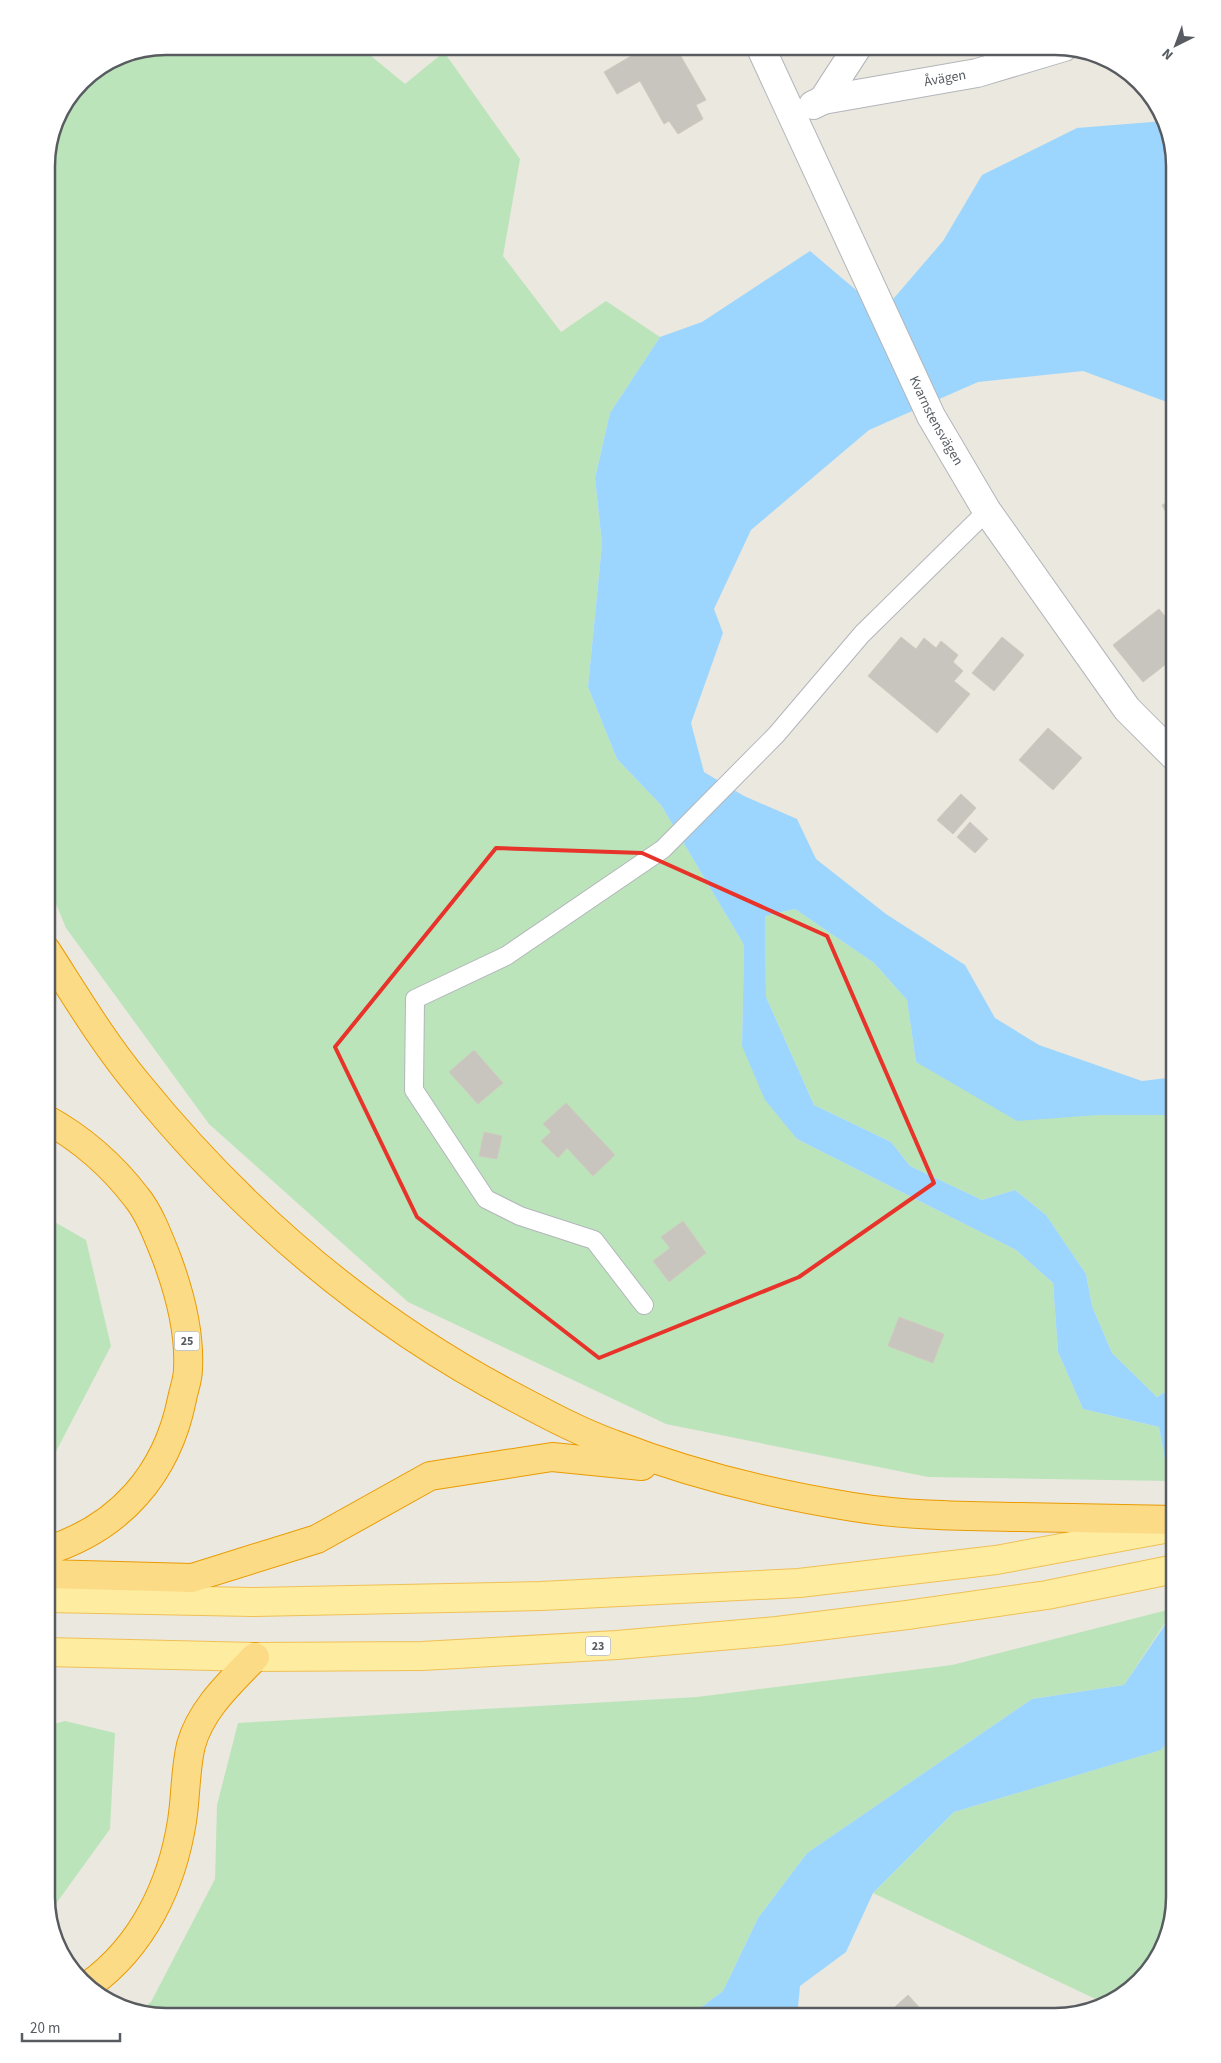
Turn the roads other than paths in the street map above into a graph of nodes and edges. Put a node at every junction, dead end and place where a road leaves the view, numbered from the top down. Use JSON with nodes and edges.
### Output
{"nodes":[{"id":1,"x":764,"y":55,"type":"edge"},
{"id":2,"x":852,"y":55,"type":"edge"},
{"id":3,"x":1037,"y":55,"type":"edge"},
{"id":4,"x":823,"y":100,"type":"junction"},
{"id":5,"x":792,"y":116,"type":"junction"},
{"id":6,"x":987,"y":511,"type":"junction"},
{"id":7,"x":1166,"y":747,"type":"edge"},
{"id":8,"x":55,"y":964,"type":"edge"},
{"id":9,"x":55,"y":1124,"type":"edge"},
{"id":10,"x":644,"y":1305,"type":"dead end"},
{"id":11,"x":686,"y":1470,"type":"junction"},
{"id":12,"x":1166,"y":1522,"type":"edge"},
{"id":13,"x":1133,"y":1527,"type":"junction"},
{"id":14,"x":1166,"y":1527,"type":"edge"},
{"id":15,"x":55,"y":1548,"type":"edge"},
{"id":16,"x":1166,"y":1571,"type":"edge"},
{"id":17,"x":55,"y":1574,"type":"edge"},
{"id":18,"x":55,"y":1598,"type":"edge"},
{"id":19,"x":55,"y":1652,"type":"edge"},
{"id":20,"x":255,"y":1657,"type":"junction"},
{"id":21,"x":94,"y":1981,"type":"edge"}],
"edges":[{"from":1,"to":5,"type":"street","name":"Kvarnstensvägen"},
{"from":2,"to":4,"type":"street"},
{"from":3,"to":4,"type":"street","name":"Åvägen"},
{"from":4,"to":5,"type":"street"},
{"from":5,"to":6,"type":"street","name":"Kvarnstensvägen"},
{"from":6,"to":7,"type":"street","name":"Kvarnstensvägen"},
{"from":6,"to":10,"type":"lane"},
{"from":8,"to":11,"type":"highway"},
{"from":9,"to":15,"type":"highway","number":"25"},
{"from":11,"to":13,"type":"highway"},
{"from":11,"to":17,"type":"highway"},
{"from":12,"to":13,"type":"highway"},
{"from":13,"to":14,"type":"main road"},
{"from":13,"to":18,"type":"main road"},
{"from":16,"to":20,"type":"main road","number":"23"},
{"from":19,"to":20,"type":"main road","number":"23"},
{"from":20,"to":21,"type":"highway"}]}
